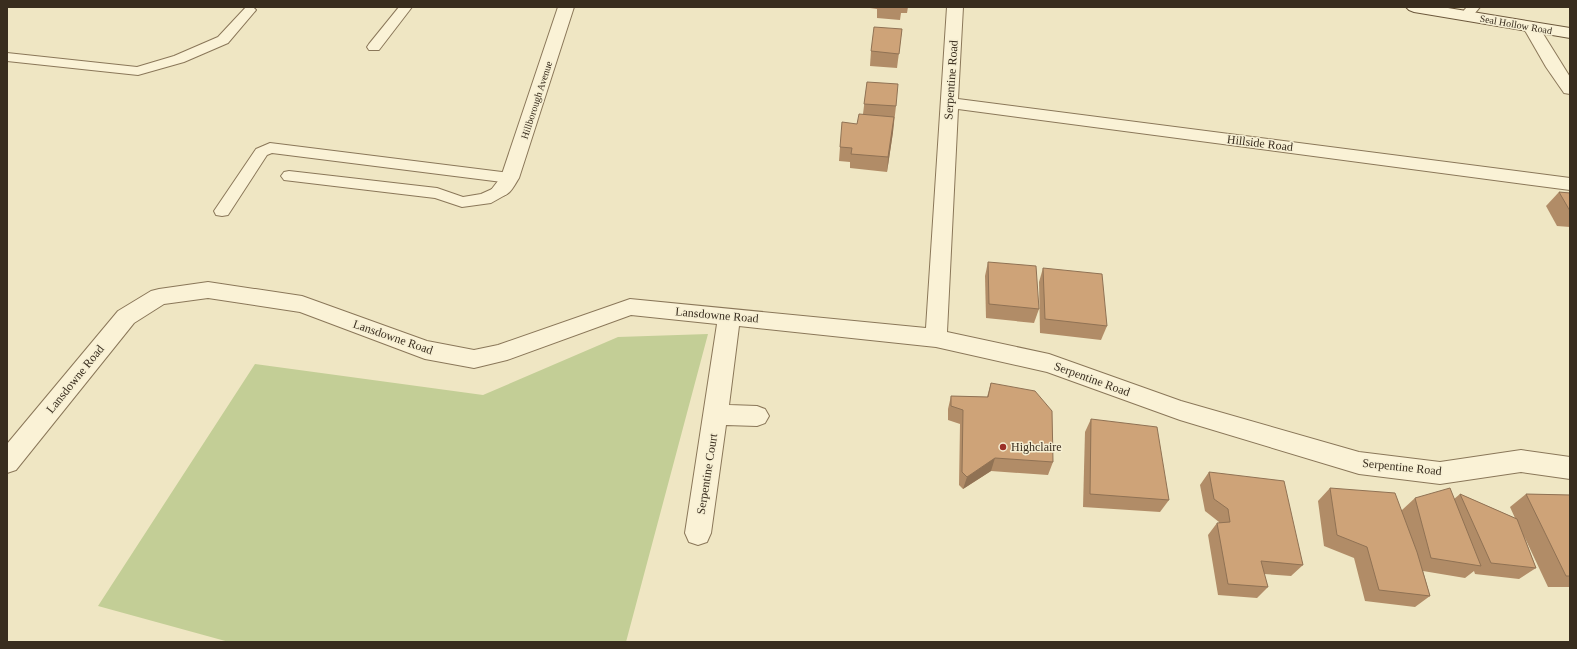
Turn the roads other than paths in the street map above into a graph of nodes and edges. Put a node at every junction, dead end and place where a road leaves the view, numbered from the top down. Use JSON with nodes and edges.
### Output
{"nodes":[{"id":1,"x":406,"y":7,"type":"edge"},
{"id":2,"x":566,"y":7,"type":"edge"},
{"id":3,"x":955,"y":7,"type":"edge"},
{"id":4,"x":1414,"y":7,"type":"edge"},
{"id":5,"x":250,"y":10,"type":"dead end"},
{"id":6,"x":1472,"y":12,"type":"edge"},
{"id":7,"x":1531,"y":27,"type":"junction"},
{"id":8,"x":1570,"y":32,"type":"edge"},
{"id":9,"x":374,"y":47,"type":"dead end"},
{"id":10,"x":7,"y":57,"type":"edge"},
{"id":11,"x":1570,"y":88,"type":"edge"},
{"id":12,"x":949,"y":103,"type":"junction"},
{"id":13,"x":289,"y":176,"type":"dead end"},
{"id":14,"x":505,"y":184,"type":"junction"},
{"id":15,"x":1570,"y":184,"type":"edge"},
{"id":16,"x":222,"y":211,"type":"dead end"},
{"id":17,"x":729,"y":316,"type":"junction"},
{"id":18,"x":936,"y":338,"type":"junction"},
{"id":19,"x":716,"y":415,"type":"junction"},
{"id":20,"x":757,"y":416,"type":"dead end"},
{"id":21,"x":8,"y":458,"type":"edge"},
{"id":22,"x":1570,"y":468,"type":"edge"},
{"id":23,"x":698,"y":532,"type":"dead end"}],
"edges":[{"from":1,"to":9,"type":"lane"},
{"from":2,"to":14,"type":"street","name":"Hillborough Avenue"},
{"from":3,"to":12,"type":"street","name":"Serpentine Road"},
{"from":4,"to":6,"type":"street","name":"Seal Hollow Road"},
{"from":5,"to":10,"type":"lane"},
{"from":6,"to":7,"type":"street","name":"Seal Hollow Road"},
{"from":7,"to":8,"type":"street","name":"Seal Hollow Road"},
{"from":7,"to":11,"type":"street"},
{"from":12,"to":15,"type":"street","name":"Hillside Road"},
{"from":12,"to":18,"type":"street","name":"Serpentine Road"},
{"from":13,"to":14,"type":"lane"},
{"from":14,"to":16,"type":"lane"},
{"from":17,"to":18,"type":"street","name":"Lansdowne Road"},
{"from":17,"to":19,"type":"street","name":"Serpentine Court"},
{"from":17,"to":21,"type":"street","name":"Lansdowne Road"},
{"from":18,"to":22,"type":"street","name":"Serpentine Road"},
{"from":19,"to":20,"type":"street"},
{"from":19,"to":23,"type":"street","name":"Serpentine Court"}]}
